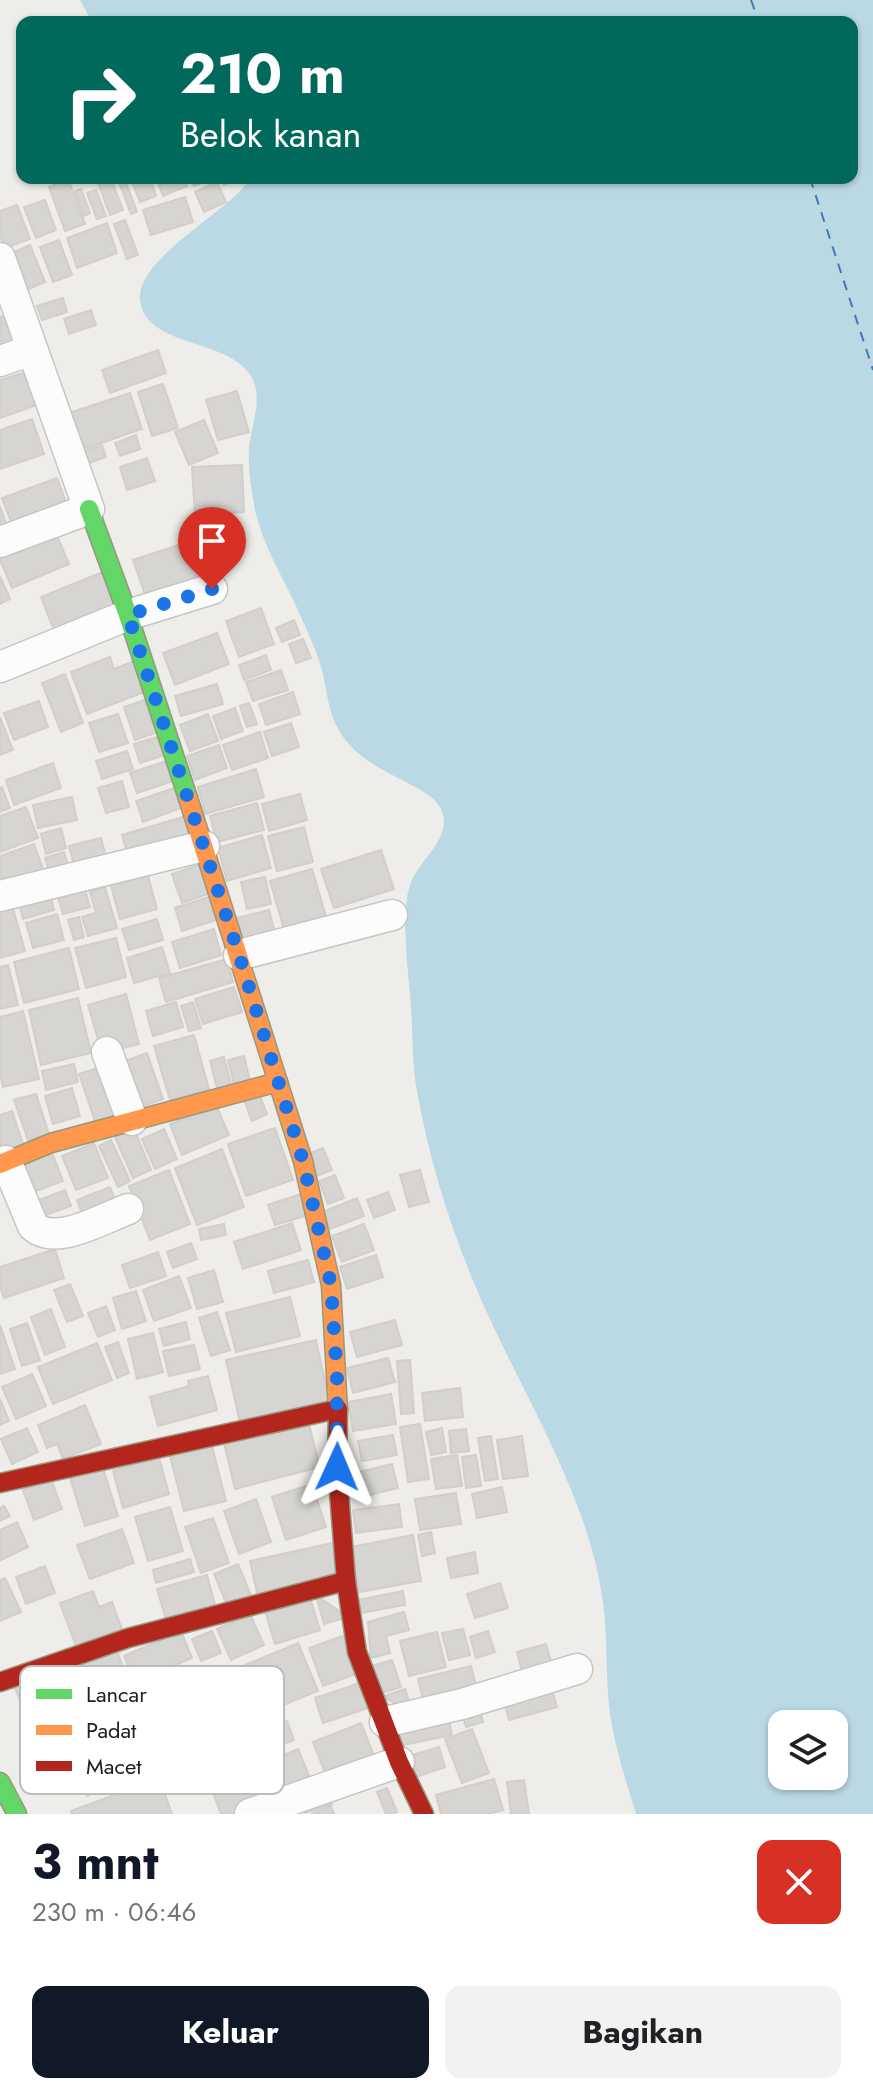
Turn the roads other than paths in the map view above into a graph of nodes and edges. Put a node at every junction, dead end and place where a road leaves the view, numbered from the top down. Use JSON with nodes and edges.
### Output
{"nodes":[{"id":1,"x":0,"y":258,"type":"edge"},
{"id":2,"x":32,"y":350,"type":"junction"},
{"id":3,"x":0,"y":361,"type":"edge"},
{"id":4,"x":89,"y":509,"type":"junction"},
{"id":5,"x":0,"y":542,"type":"edge"},
{"id":6,"x":212,"y":589,"type":"dead end"},
{"id":7,"x":128,"y":615,"type":"junction"},
{"id":8,"x":0,"y":667,"type":"edge"},
{"id":9,"x":204,"y":846,"type":"junction"},
{"id":10,"x":0,"y":896,"type":"edge"},
{"id":11,"x":392,"y":915,"type":"dead end"},
{"id":12,"x":239,"y":955,"type":"junction"},
{"id":13,"x":107,"y":1052,"type":"dead end"},
{"id":14,"x":278,"y":1082,"type":"junction"},
{"id":15,"x":132,"y":1120,"type":"junction"},
{"id":16,"x":3,"y":1163,"type":"edge"},
{"id":17,"x":128,"y":1209,"type":"dead end"},
{"id":18,"x":338,"y":1409,"type":"junction"},
{"id":19,"x":0,"y":1483,"type":"edge"},
{"id":20,"x":346,"y":1581,"type":"junction"},
{"id":21,"x":39,"y":1666,"type":"edge"},
{"id":22,"x":577,"y":1669,"type":"dead end"},
{"id":23,"x":20,"y":1674,"type":"edge"},
{"id":24,"x":0,"y":1682,"type":"edge"},
{"id":25,"x":385,"y":1722,"type":"junction"},
{"id":26,"x":399,"y":1762,"type":"junction"},
{"id":27,"x":250,"y":1814,"type":"edge"},
{"id":28,"x":424,"y":1814,"type":"edge"}],
"edges":[{"from":1,"to":2,"type":"street"},
{"from":2,"to":3,"type":"street"},
{"from":2,"to":4,"type":"street"},
{"from":4,"to":5,"type":"street"},
{"from":4,"to":7,"type":"street"},
{"from":6,"to":7,"type":"street"},
{"from":7,"to":8,"type":"street"},
{"from":7,"to":9,"type":"street"},
{"from":9,"to":10,"type":"street"},
{"from":9,"to":12,"type":"street"},
{"from":11,"to":12,"type":"street"},
{"from":12,"to":14,"type":"street"},
{"from":13,"to":15,"type":"street"},
{"from":14,"to":15,"type":"street"},
{"from":14,"to":18,"type":"street"},
{"from":15,"to":16,"type":"street"},
{"from":16,"to":17,"type":"street"},
{"from":18,"to":19,"type":"street"},
{"from":18,"to":20,"type":"street"},
{"from":20,"to":21,"type":"street"},
{"from":20,"to":25,"type":"street"},
{"from":22,"to":25,"type":"street"},
{"from":23,"to":24,"type":"street"},
{"from":25,"to":26,"type":"street"},
{"from":26,"to":27,"type":"street"},
{"from":26,"to":28,"type":"street"}]}
